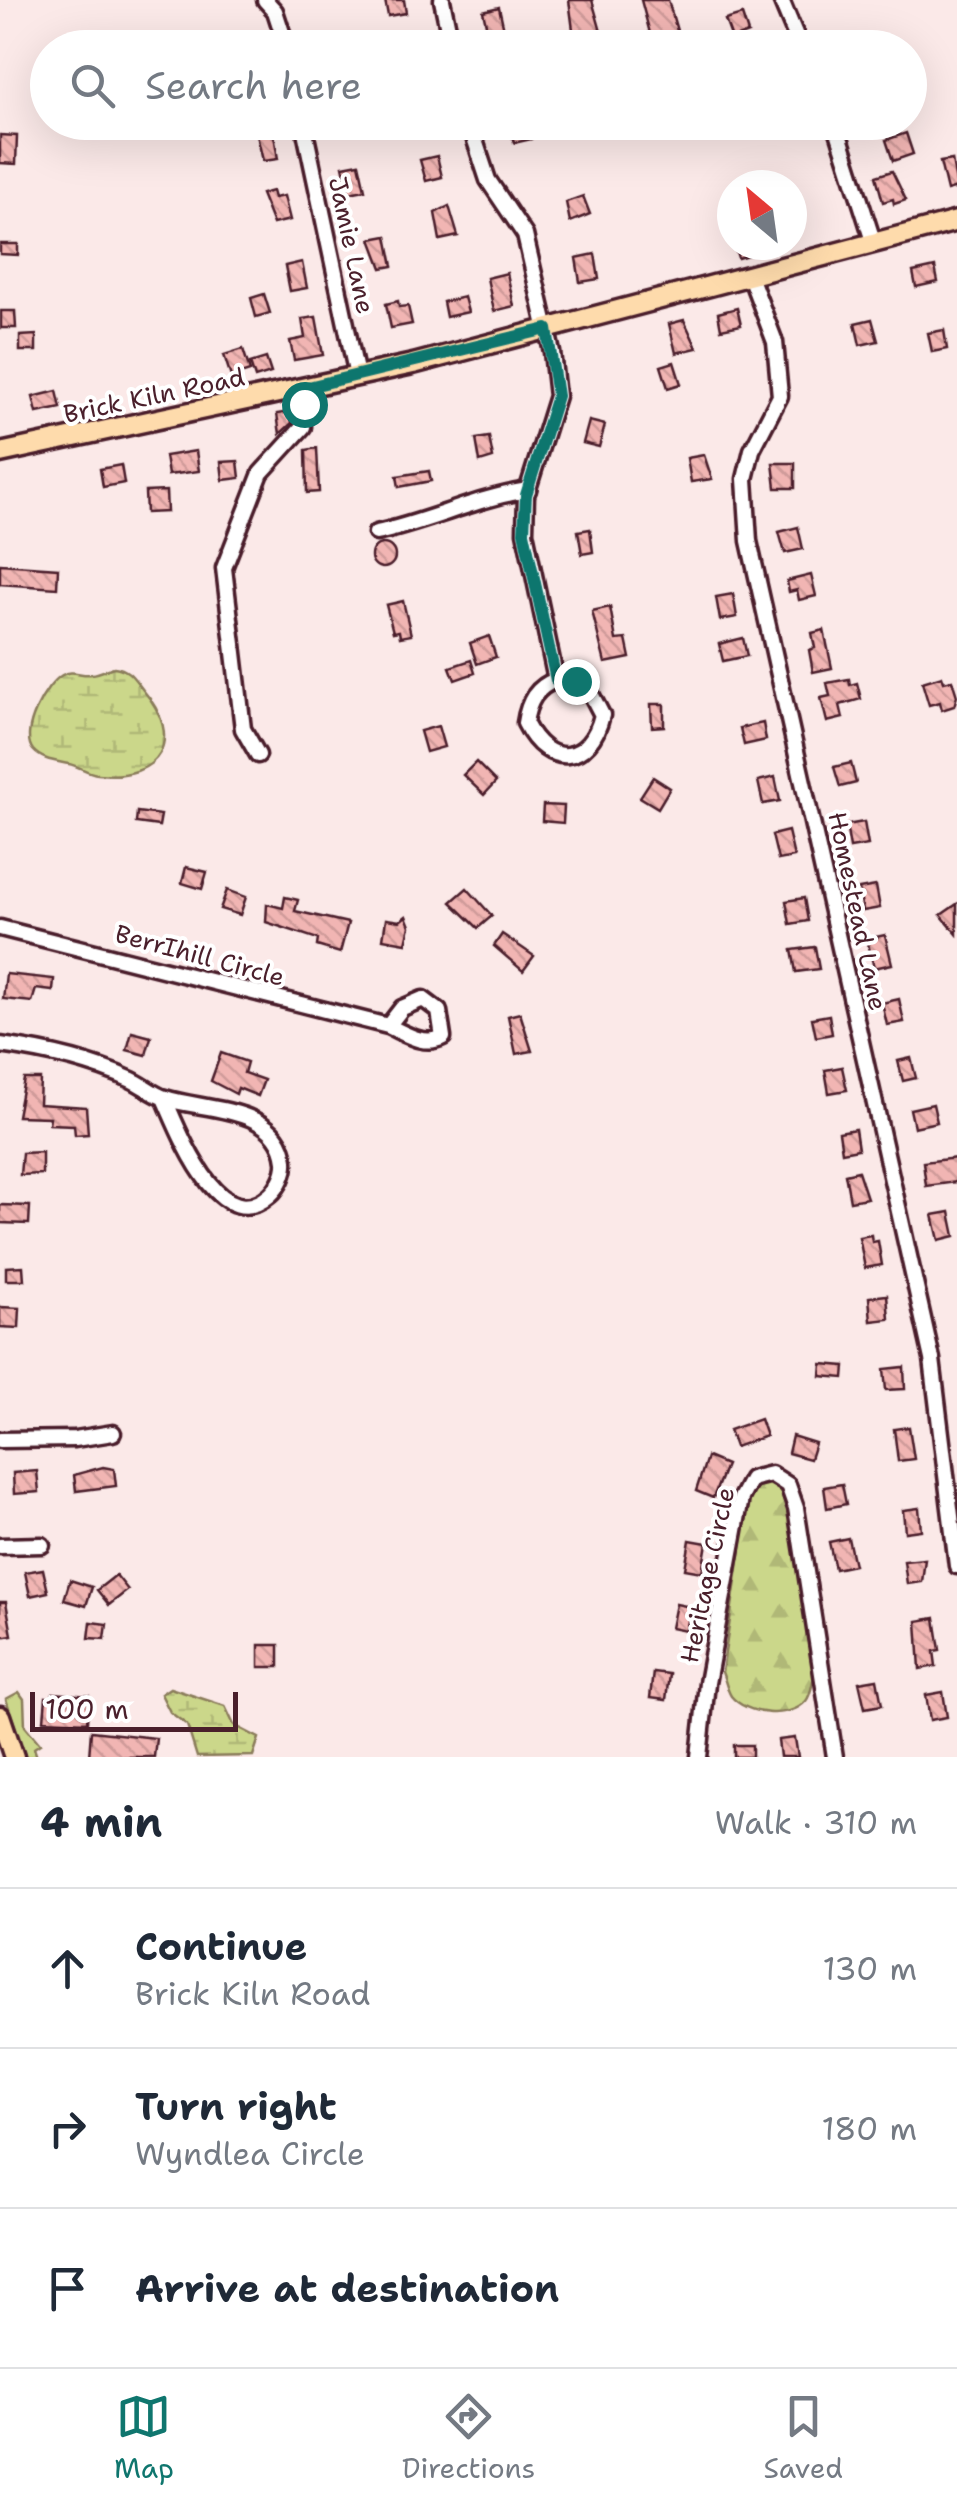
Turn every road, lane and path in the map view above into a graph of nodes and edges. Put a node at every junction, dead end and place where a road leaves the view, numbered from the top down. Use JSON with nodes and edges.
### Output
{"nodes":[{"id":1,"x":266,"y":0,"type":"edge"},
{"id":2,"x":442,"y":0,"type":"edge"},
{"id":3,"x":781,"y":0,"type":"edge"},
{"id":4,"x":281,"y":30,"type":"edge"},
{"id":5,"x":448,"y":30,"type":"edge"},
{"id":6,"x":793,"y":30,"type":"edge"},
{"id":7,"x":307,"y":140,"type":"edge"},
{"id":8,"x":475,"y":140,"type":"edge"},
{"id":9,"x":841,"y":140,"type":"edge"},
{"id":10,"x":957,"y":222,"type":"edge"},
{"id":11,"x":874,"y":244,"type":"junction"},
{"id":12,"x":750,"y":276,"type":"junction"},
{"id":13,"x":547,"y":329,"type":"junction"},
{"id":14,"x":357,"y":376,"type":"junction"},
{"id":15,"x":300,"y":389,"type":"junction"},
{"id":16,"x":0,"y":453,"type":"edge"},
{"id":17,"x":528,"y":490,"type":"junction"},
{"id":18,"x":376,"y":533,"type":"dead end"},
{"id":19,"x":556,"y":680,"type":"junction"},
{"id":20,"x":258,"y":755,"type":"dead end"},
{"id":21,"x":0,"y":928,"type":"edge"},
{"id":22,"x":388,"y":1026,"type":"dead end"},
{"id":23,"x":0,"y":1045,"type":"edge"},
{"id":24,"x":164,"y":1098,"type":"junction"},
{"id":25,"x":114,"y":1433,"type":"dead end"},
{"id":26,"x":0,"y":1440,"type":"edge"},
{"id":27,"x":42,"y":1545,"type":"dead end"},
{"id":28,"x":0,"y":1546,"type":"edge"},
{"id":29,"x":957,"y":1566,"type":"edge"},
{"id":30,"x":0,"y":1716,"type":"edge"},
{"id":31,"x":8,"y":1748,"type":"edge"},
{"id":32,"x":699,"y":1757,"type":"edge"},
{"id":33,"x":835,"y":1757,"type":"edge"}],
"edges":[{"from":1,"to":4,"type":"street"},
{"from":2,"to":5,"type":"street"},
{"from":3,"to":6,"type":"street"},
{"from":7,"to":14,"type":"street","name":"Jamie Lane"},
{"from":8,"to":13,"type":"street"},
{"from":9,"to":11,"type":"street"},
{"from":10,"to":11,"type":"main road","name":"Brick Kiln Road"},
{"from":11,"to":12,"type":"main road","name":"Brick Kiln Road"},
{"from":12,"to":13,"type":"main road","name":"Brick Kiln Road"},
{"from":12,"to":29,"type":"street","name":"Homestead Lane"},
{"from":13,"to":14,"type":"main road","name":"Brick Kiln Road"},
{"from":13,"to":17,"type":"street"},
{"from":14,"to":15,"type":"main road","name":"Brick Kiln Road"},
{"from":15,"to":16,"type":"main road","name":"Brick Kiln Road"},
{"from":15,"to":20,"type":"street"},
{"from":17,"to":18,"type":"street"},
{"from":17,"to":19,"type":"street"},
{"from":19,"to":19,"type":"street"},
{"from":21,"to":22,"type":"street","name":"BerrIhill Circle"},
{"from":23,"to":24,"type":"street"},
{"from":24,"to":24,"type":"street"},
{"from":25,"to":26,"type":"street"},
{"from":27,"to":28,"type":"street"},
{"from":30,"to":31,"type":"main road"},
{"from":32,"to":33,"type":"street","name":"Heritage Circle"}]}
